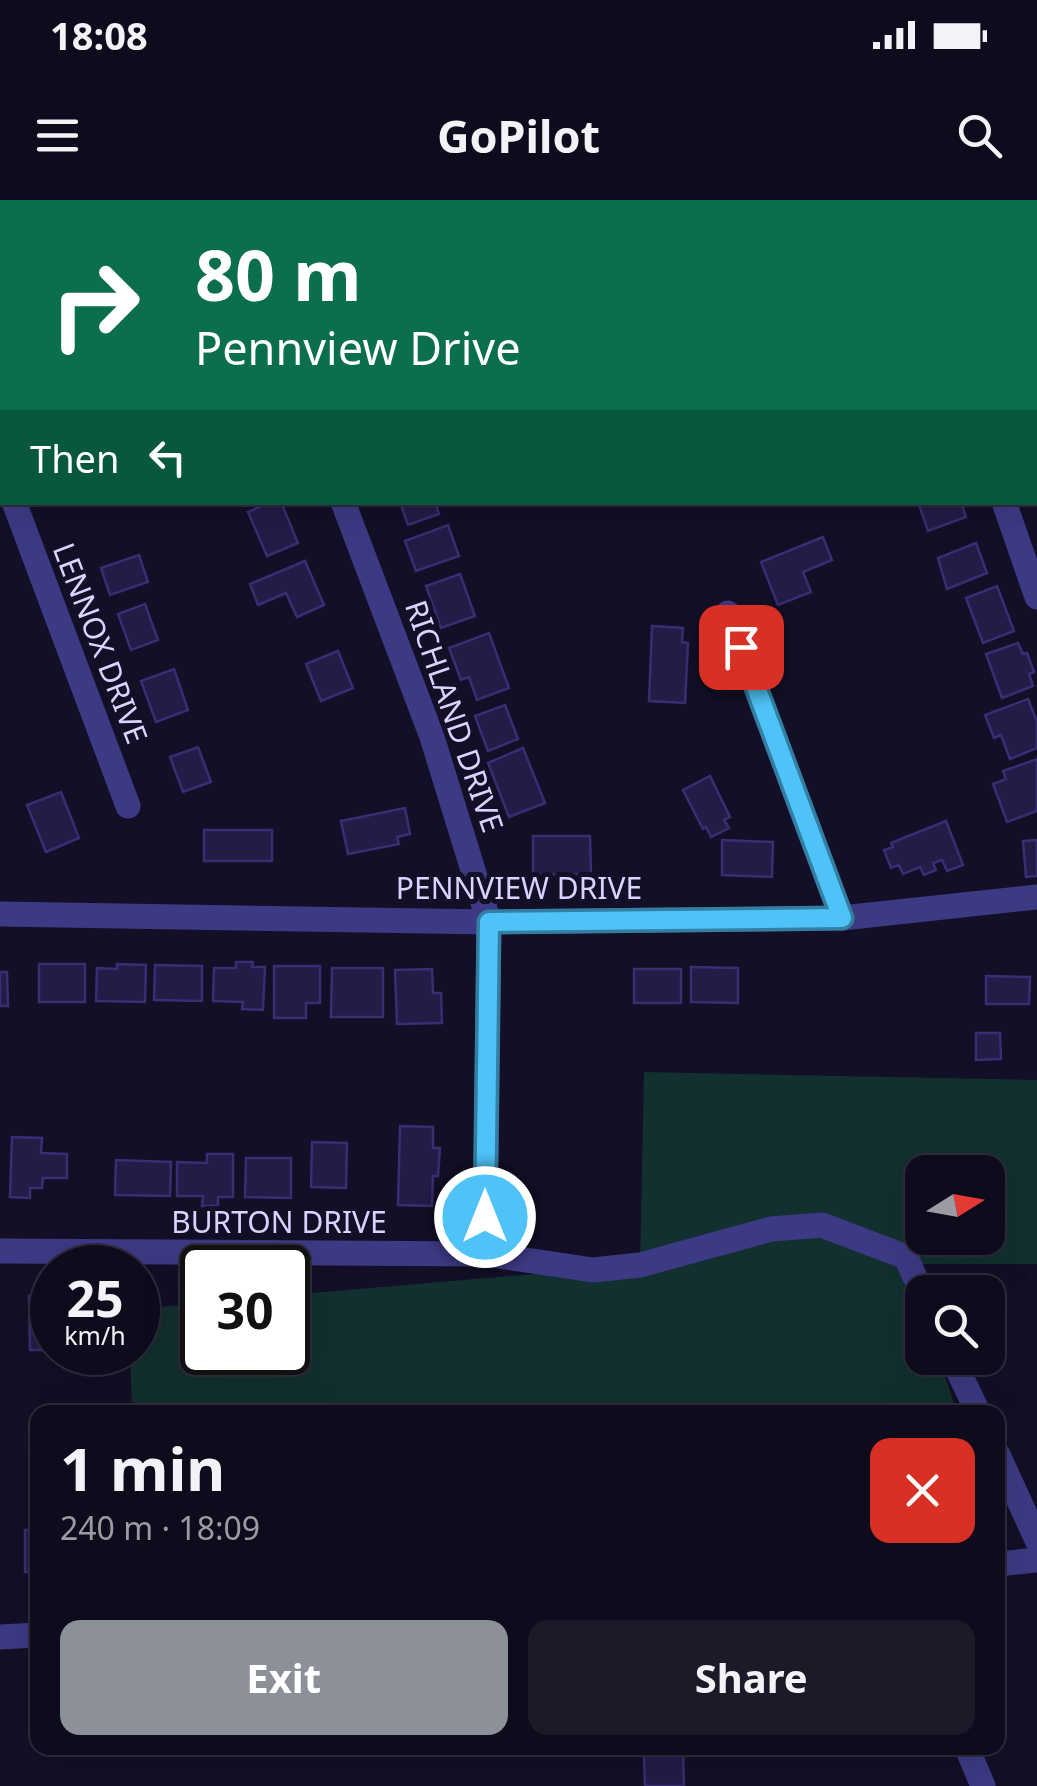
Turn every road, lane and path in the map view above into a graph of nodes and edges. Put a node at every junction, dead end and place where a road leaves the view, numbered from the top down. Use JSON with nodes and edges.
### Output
{"nodes":[{"id":1,"x":15,"y":505,"type":"edge"},
{"id":2,"x":344,"y":505,"type":"edge"},
{"id":3,"x":1005,"y":505,"type":"edge"},
{"id":4,"x":1037,"y":598,"type":"edge"},
{"id":5,"x":728,"y":613,"type":"dead end"},
{"id":6,"x":128,"y":806,"type":"dead end"},
{"id":7,"x":1037,"y":897,"type":"edge"},
{"id":8,"x":0,"y":914,"type":"edge"},
{"id":9,"x":842,"y":918,"type":"junction"},
{"id":10,"x":489,"y":922,"type":"junction"},
{"id":11,"x":0,"y":1251,"type":"edge"},
{"id":12,"x":485,"y":1254,"type":"junction"},
{"id":13,"x":914,"y":1275,"type":"edge"},
{"id":14,"x":960,"y":1375,"type":"edge"},
{"id":15,"x":975,"y":1405,"type":"edge"},
{"id":16,"x":1005,"y":1469,"type":"edge"},
{"id":17,"x":1037,"y":1540,"type":"edge"},
{"id":18,"x":1037,"y":1560,"type":"edge"},
{"id":19,"x":1005,"y":1563,"type":"edge"},
{"id":20,"x":30,"y":1635,"type":"edge"},
{"id":21,"x":0,"y":1637,"type":"edge"},
{"id":22,"x":970,"y":1755,"type":"edge"},
{"id":23,"x":983,"y":1786,"type":"edge"}],
"edges":[{"from":1,"to":6,"type":"street","name":"LENNOX DRIVE"},
{"from":2,"to":10,"type":"street","name":"RICHLAND DRIVE"},
{"from":3,"to":4,"type":"street"},
{"from":5,"to":9,"type":"street"},
{"from":7,"to":9,"type":"street","name":"PENNVIEW DRIVE"},
{"from":8,"to":10,"type":"street","name":"PENNVIEW DRIVE"},
{"from":9,"to":10,"type":"street","name":"PENNVIEW DRIVE"},
{"from":10,"to":12,"type":"street","name":"RICHLAND DRIVE"},
{"from":11,"to":12,"type":"street","name":"BURTON DRIVE"},
{"from":12,"to":13,"type":"street","name":"BURTON DRIVE"},
{"from":14,"to":15,"type":"street"},
{"from":16,"to":17,"type":"street"},
{"from":18,"to":19,"type":"street"},
{"from":20,"to":21,"type":"street"},
{"from":22,"to":23,"type":"street"}]}
